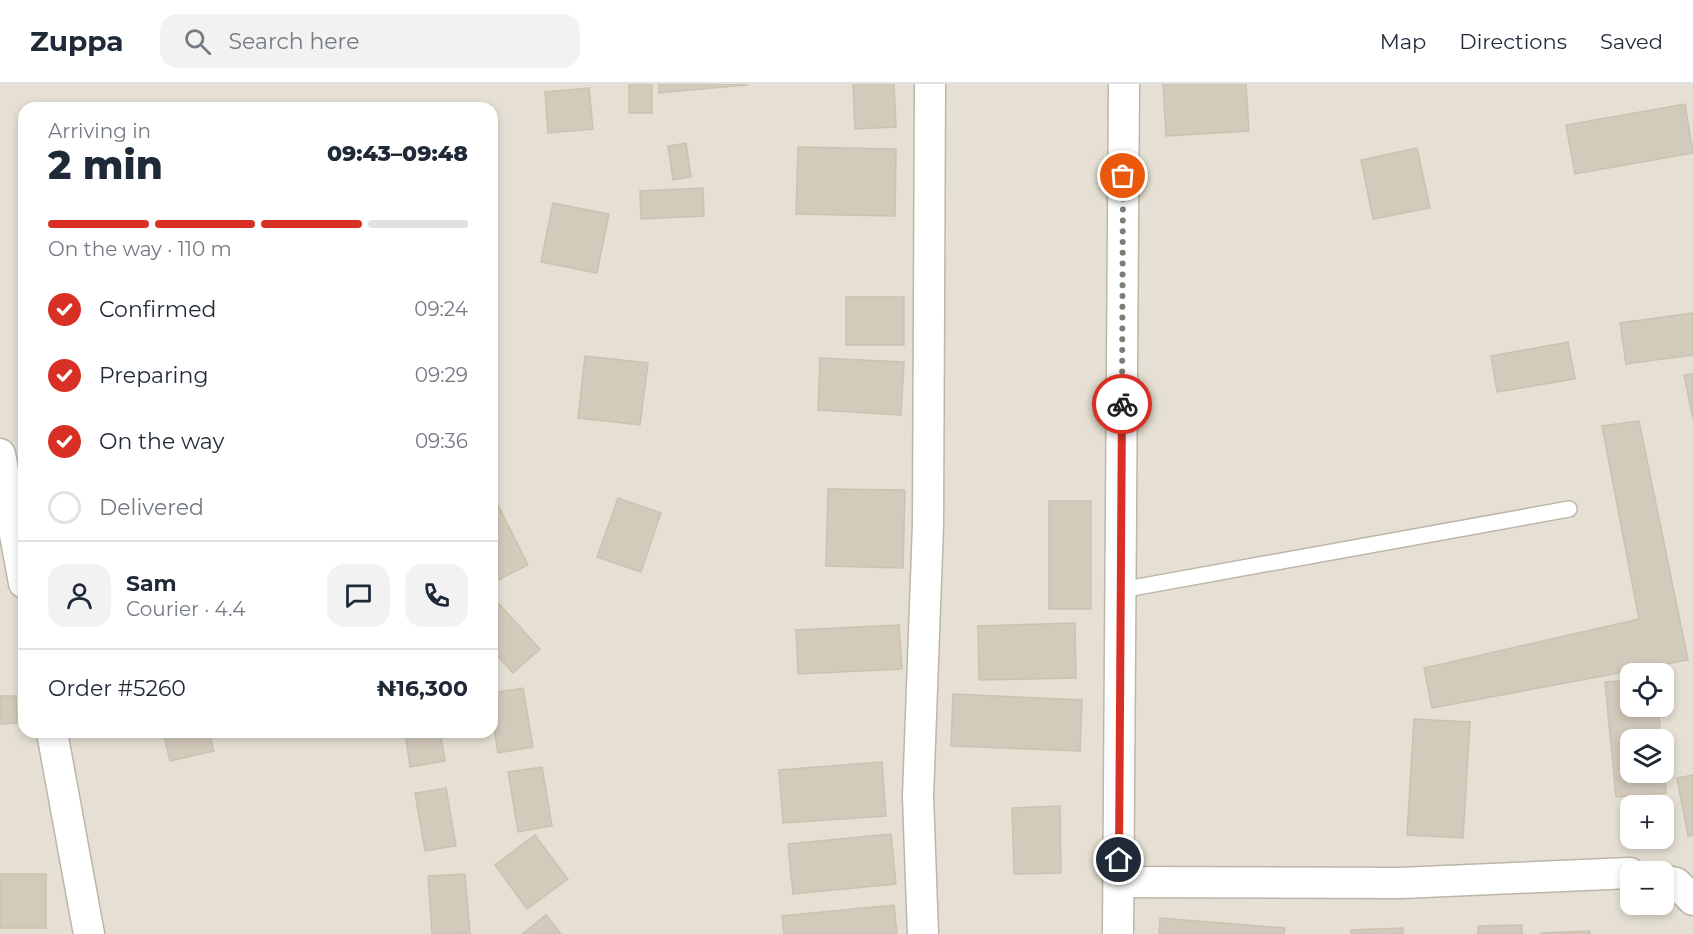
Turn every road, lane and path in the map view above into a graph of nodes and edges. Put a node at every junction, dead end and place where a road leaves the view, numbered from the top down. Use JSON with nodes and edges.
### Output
{"nodes":[{"id":1,"x":930,"y":84,"type":"edge"},
{"id":2,"x":1124,"y":84,"type":"edge"},
{"id":3,"x":0,"y":454,"type":"edge"},
{"id":4,"x":1569,"y":509,"type":"dead end"},
{"id":5,"x":18,"y":551,"type":"edge"},
{"id":6,"x":1120,"y":590,"type":"junction"},
{"id":7,"x":53,"y":738,"type":"edge"},
{"id":8,"x":1620,"y":873,"type":"edge"},
{"id":9,"x":1119,"y":882,"type":"junction"},
{"id":10,"x":1674,"y":882,"type":"edge"},
{"id":11,"x":1693,"y":900,"type":"edge"},
{"id":12,"x":89,"y":934,"type":"edge"},
{"id":13,"x":923,"y":934,"type":"edge"},
{"id":14,"x":1118,"y":934,"type":"edge"}],
"edges":[{"from":1,"to":13,"type":"street"},
{"from":2,"to":6,"type":"street"},
{"from":3,"to":5,"type":"street"},
{"from":4,"to":6,"type":"lane"},
{"from":6,"to":9,"type":"street"},
{"from":7,"to":12,"type":"street"},
{"from":8,"to":9,"type":"street"},
{"from":9,"to":14,"type":"street"},
{"from":10,"to":11,"type":"street"}]}
